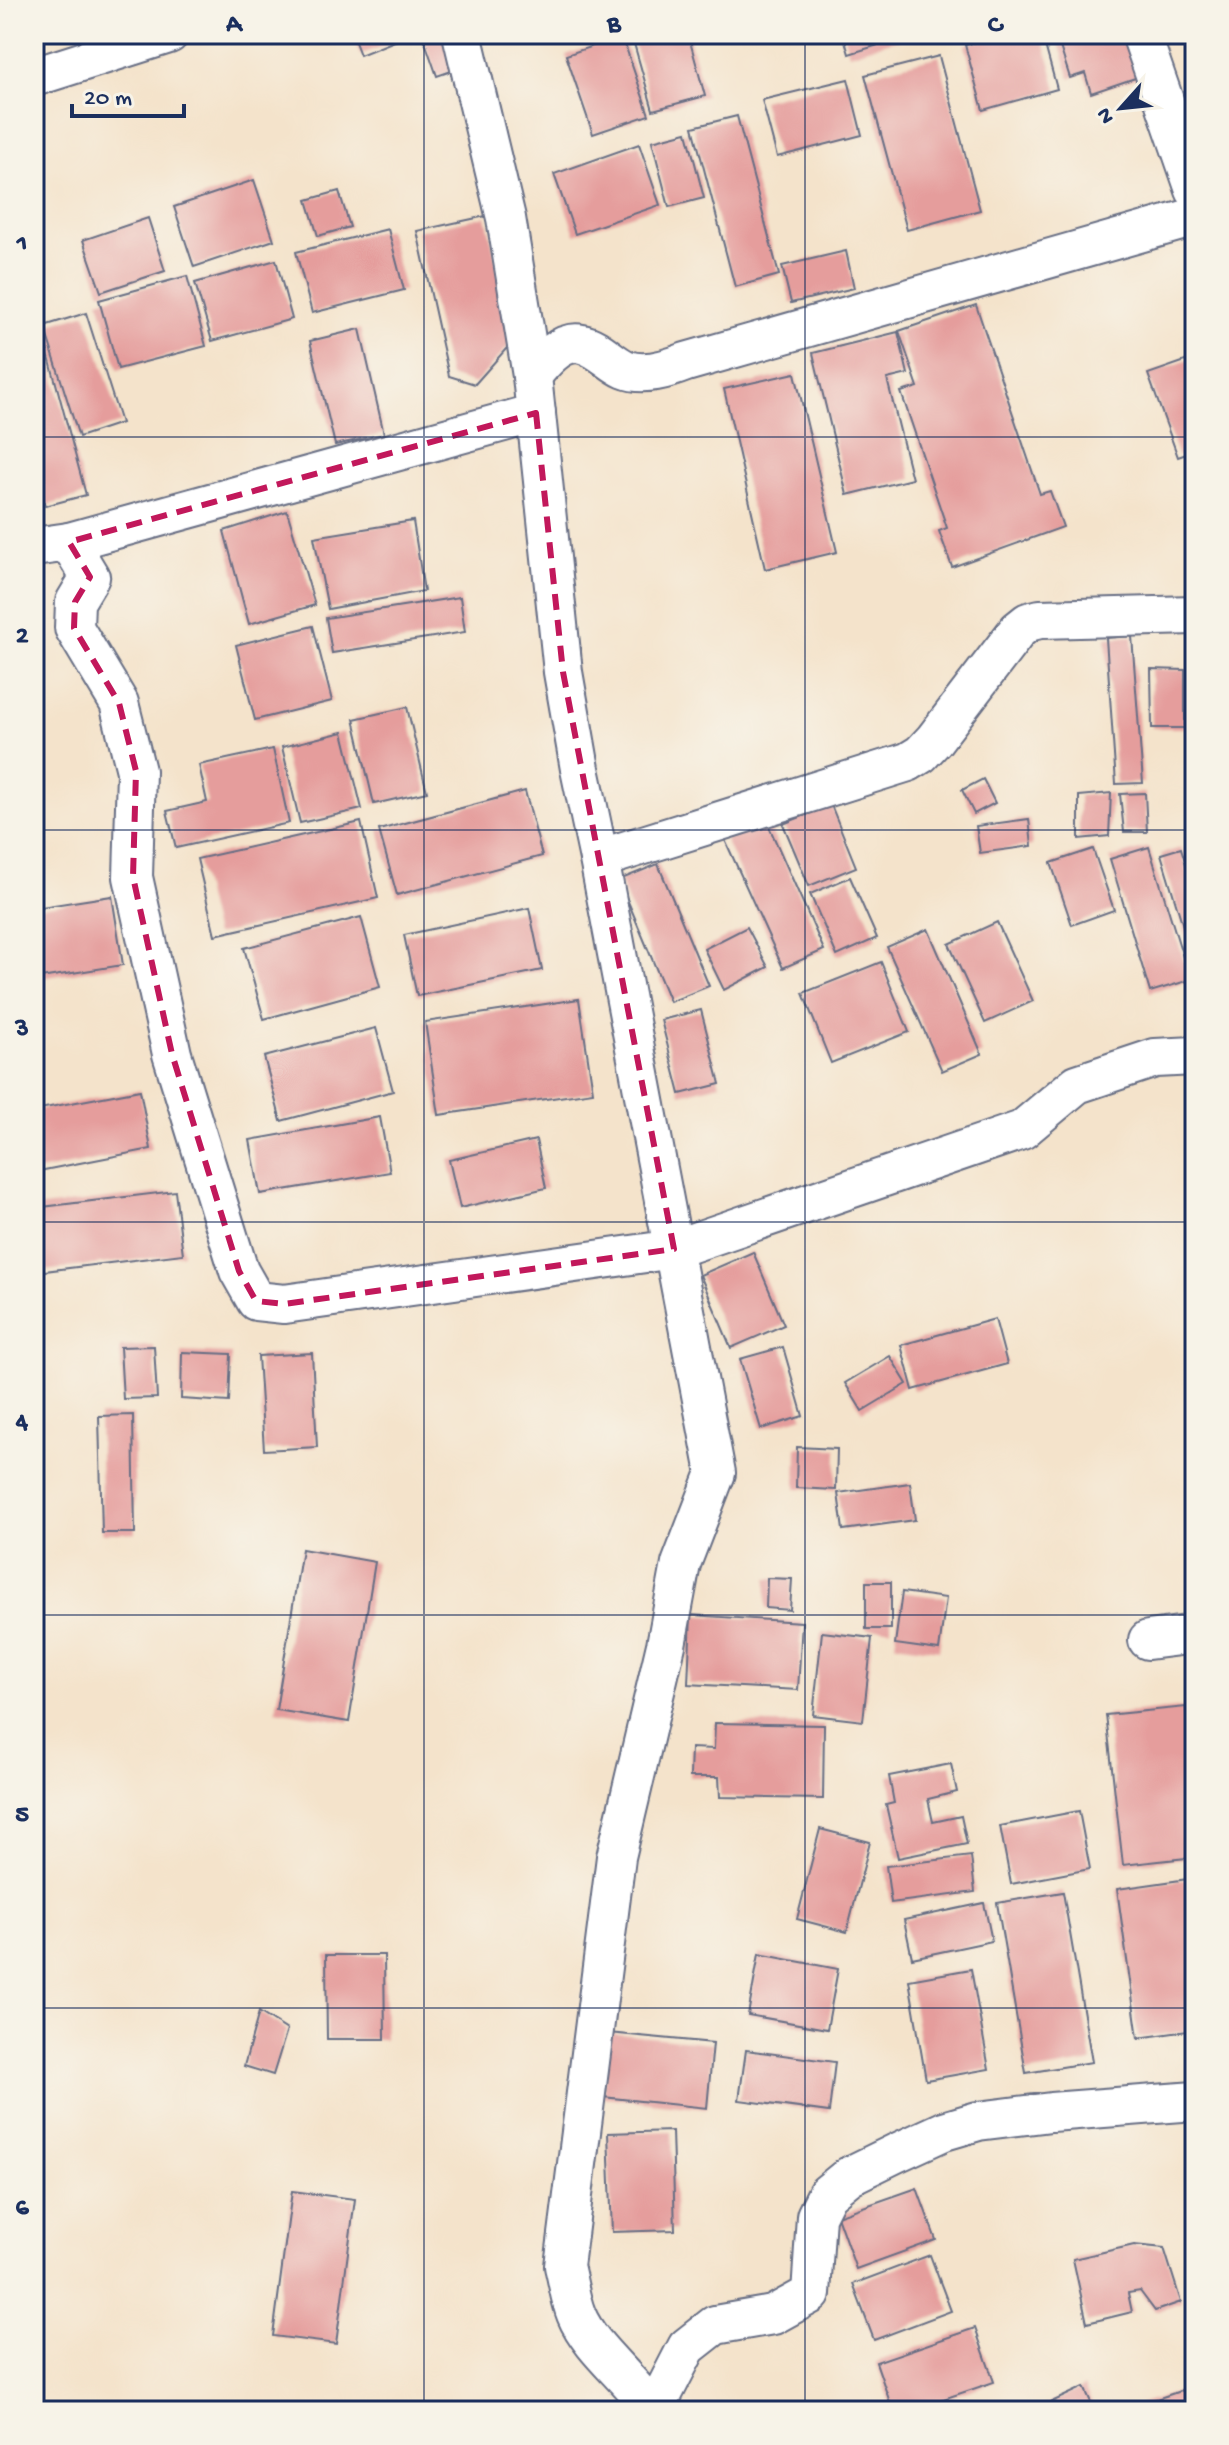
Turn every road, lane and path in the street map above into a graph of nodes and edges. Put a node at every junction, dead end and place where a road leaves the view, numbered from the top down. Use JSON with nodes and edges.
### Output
{"nodes":[{"id":1,"x":169,"y":34,"type":"edge"},
{"id":2,"x":462,"y":34,"type":"edge"},
{"id":3,"x":1141,"y":34,"type":"edge"},
{"id":4,"x":34,"y":77,"type":"edge"},
{"id":5,"x":1195,"y":190,"type":"edge"},
{"id":6,"x":1195,"y":217,"type":"edge"},
{"id":7,"x":532,"y":376,"type":"junction"},
{"id":8,"x":536,"y":413,"type":"junction"},
{"id":9,"x":51,"y":544,"type":"edge"},
{"id":10,"x":1195,"y":615,"type":"edge"},
{"id":11,"x":599,"y":859,"type":"junction"},
{"id":12,"x":1195,"y":1056,"type":"edge"},
{"id":13,"x":674,"y":1249,"type":"junction"},
{"id":14,"x":1195,"y":1634,"type":"edge"},
{"id":15,"x":1148,"y":1640,"type":"dead end"},
{"id":16,"x":1195,"y":2101,"type":"edge"},
{"id":17,"x":653,"y":2411,"type":"edge"}],
"edges":[{"from":1,"to":4,"type":"street"},
{"from":2,"to":7,"type":"street"},
{"from":3,"to":5,"type":"street"},
{"from":6,"to":7,"type":"street"},
{"from":7,"to":8,"type":"street"},
{"from":8,"to":9,"type":"street"},
{"from":8,"to":11,"type":"street"},
{"from":9,"to":13,"type":"street"},
{"from":10,"to":11,"type":"street"},
{"from":11,"to":13,"type":"street"},
{"from":12,"to":13,"type":"street"},
{"from":13,"to":17,"type":"street"},
{"from":14,"to":15,"type":"street"},
{"from":16,"to":17,"type":"street"}]}
